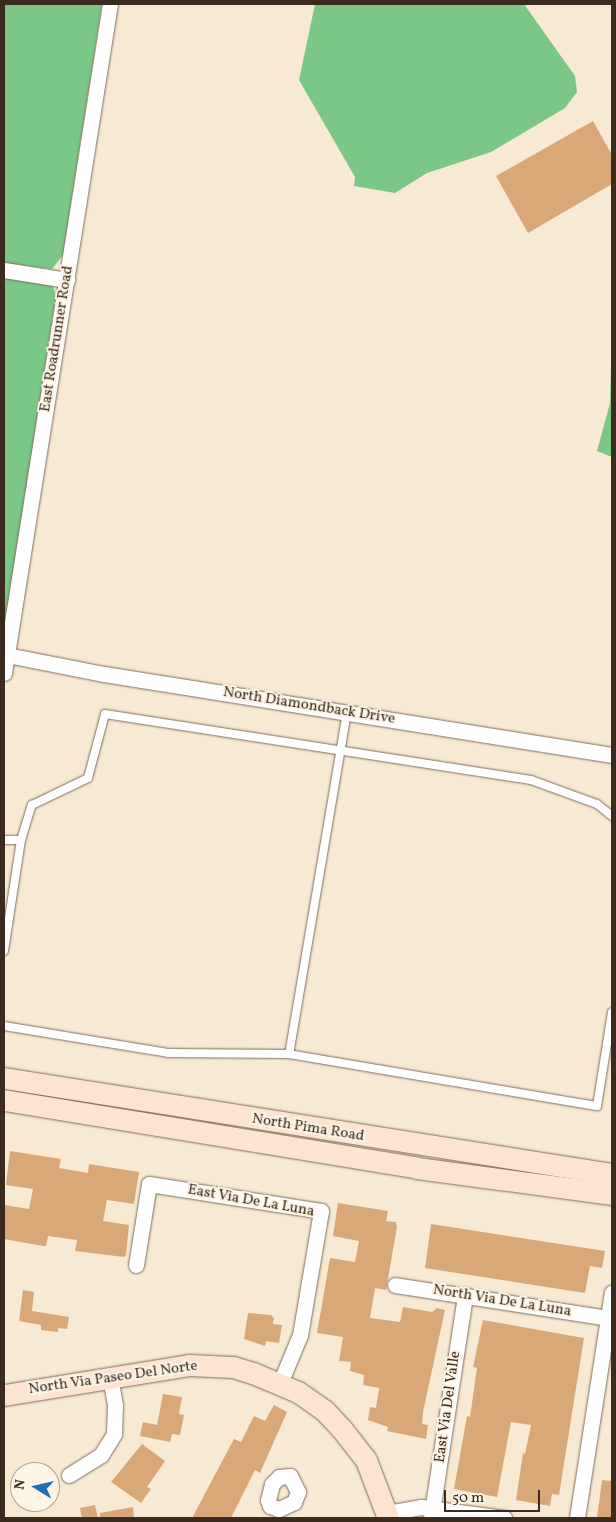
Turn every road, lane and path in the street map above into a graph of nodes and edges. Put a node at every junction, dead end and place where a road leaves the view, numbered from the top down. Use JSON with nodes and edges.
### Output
{"nodes":[{"id":1,"x":110,"y":4,"type":"edge"},
{"id":2,"x":4,"y":270,"type":"edge"},
{"id":3,"x":66,"y":280,"type":"junction"},
{"id":4,"x":7,"y":655,"type":"junction"},
{"id":5,"x":4,"y":673,"type":"edge"},
{"id":6,"x":347,"y":712,"type":"junction"},
{"id":7,"x":340,"y":750,"type":"junction"},
{"id":8,"x":612,"y":754,"type":"edge"},
{"id":9,"x":612,"y":816,"type":"edge"},
{"id":10,"x":4,"y":840,"type":"edge"},
{"id":11,"x":21,"y":840,"type":"junction"},
{"id":12,"x":4,"y":951,"type":"edge"},
{"id":13,"x":612,"y":1012,"type":"edge"},
{"id":14,"x":4,"y":1026,"type":"edge"},
{"id":15,"x":289,"y":1054,"type":"junction"},
{"id":16,"x":4,"y":1078,"type":"edge"},
{"id":17,"x":4,"y":1100,"type":"edge"},
{"id":18,"x":612,"y":1174,"type":"edge"},
{"id":19,"x":612,"y":1194,"type":"edge"},
{"id":20,"x":136,"y":1266,"type":"dead end"},
{"id":21,"x":395,"y":1285,"type":"dead end"},
{"id":22,"x":612,"y":1293,"type":"edge"},
{"id":23,"x":465,"y":1296,"type":"junction"},
{"id":24,"x":608,"y":1318,"type":"junction"},
{"id":25,"x":110,"y":1378,"type":"junction"},
{"id":26,"x":280,"y":1383,"type":"junction"},
{"id":27,"x":4,"y":1394,"type":"edge"},
{"id":28,"x":69,"y":1476,"type":"dead end"},
{"id":29,"x":432,"y":1513,"type":"edge"},
{"id":30,"x":388,"y":1516,"type":"edge"},
{"id":31,"x":504,"y":1518,"type":"edge"},
{"id":32,"x":577,"y":1518,"type":"edge"}],
"edges":[{"from":1,"to":3,"type":"street","name":"East Roadrunner Road"},
{"from":2,"to":3,"type":"street"},
{"from":3,"to":4,"type":"street","name":"East Roadrunner Road"},
{"from":4,"to":5,"type":"street","name":"East Roadrunner Road"},
{"from":4,"to":6,"type":"street","name":"North Diamondback Drive"},
{"from":6,"to":7,"type":"lane"},
{"from":6,"to":8,"type":"street","name":"North Diamondback Drive"},
{"from":7,"to":9,"type":"lane"},
{"from":7,"to":11,"type":"lane"},
{"from":7,"to":15,"type":"lane"},
{"from":10,"to":11,"type":"lane"},
{"from":11,"to":12,"type":"lane"},
{"from":13,"to":15,"type":"lane"},
{"from":14,"to":15,"type":"lane"},
{"from":16,"to":18,"type":"main road","name":"North Pima Road"},
{"from":17,"to":19,"type":"main road","name":"North Pima Road"},
{"from":20,"to":26,"type":"street","name":"East Via De La Luna"},
{"from":21,"to":23,"type":"street","name":"North Via De La Luna"},
{"from":22,"to":24,"type":"street"},
{"from":23,"to":24,"type":"street","name":"North Via De La Luna"},
{"from":23,"to":29,"type":"street","name":"East Via Del Valle"},
{"from":24,"to":32,"type":"street"},
{"from":25,"to":26,"type":"main road","name":"North Via Paseo Del Norte"},
{"from":25,"to":27,"type":"main road","name":"North Via Paseo Del Norte"},
{"from":25,"to":28,"type":"street"},
{"from":26,"to":30,"type":"main road","name":"North Via Paseo Del Norte"},
{"from":29,"to":30,"type":"street"},
{"from":29,"to":31,"type":"street"}]}
